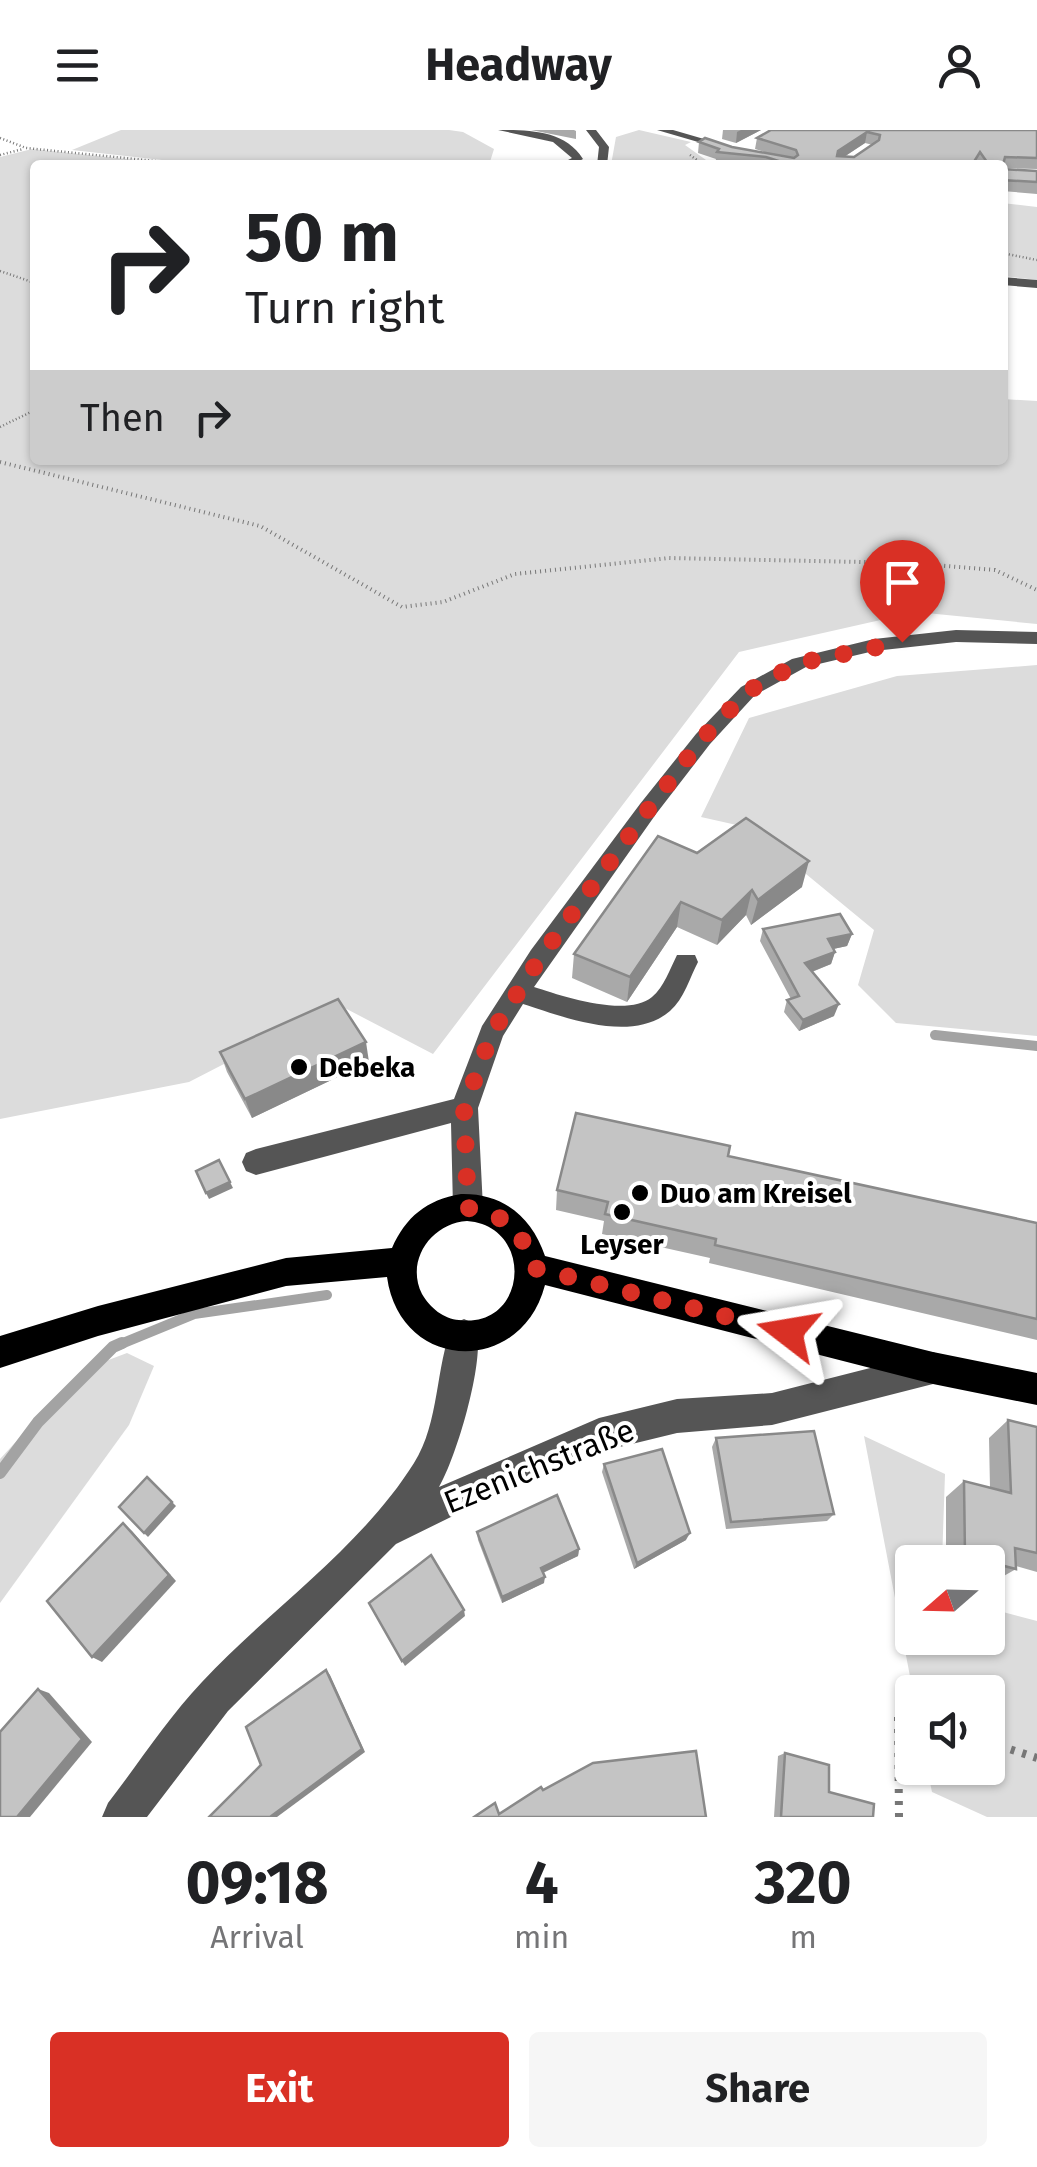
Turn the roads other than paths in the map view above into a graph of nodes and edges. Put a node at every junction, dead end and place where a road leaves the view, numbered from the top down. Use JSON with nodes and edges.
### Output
{"nodes":[{"id":1,"x":504,"y":130,"type":"edge"},
{"id":2,"x":592,"y":130,"type":"edge"},
{"id":3,"x":603,"y":130,"type":"edge"},
{"id":4,"x":662,"y":130,"type":"edge"},
{"id":5,"x":759,"y":140,"type":"edge"},
{"id":6,"x":735,"y":152,"type":"junction"},
{"id":7,"x":578,"y":160,"type":"edge"},
{"id":8,"x":603,"y":160,"type":"edge"},
{"id":9,"x":768,"y":160,"type":"edge"},
{"id":10,"x":1008,"y":282,"type":"edge"},
{"id":11,"x":1037,"y":284,"type":"edge"},
{"id":12,"x":1037,"y":638,"type":"edge"},
{"id":13,"x":686,"y":962,"type":"dead end"},
{"id":14,"x":518,"y":992,"type":"junction"},
{"id":15,"x":464,"y":1108,"type":"junction"},
{"id":16,"x":256,"y":1162,"type":"dead end"},
{"id":17,"x":468,"y":1208,"type":"junction"},
{"id":18,"x":400,"y":1262,"type":"junction"},
{"id":19,"x":534,"y":1268,"type":"junction"},
{"id":20,"x":464,"y":1335,"type":"junction"},
{"id":21,"x":0,"y":1352,"type":"edge"},
{"id":22,"x":933,"y":1368,"type":"junction"},
{"id":23,"x":1037,"y":1389,"type":"edge"},
{"id":24,"x":383,"y":1532,"type":"junction"},
{"id":25,"x":122,"y":1817,"type":"edge"}],
"edges":[{"from":1,"to":7,"type":"street"},
{"from":2,"to":3,"type":"street"},
{"from":2,"to":8,"type":"street"},
{"from":4,"to":6,"type":"street"},
{"from":5,"to":6,"type":"street"},
{"from":6,"to":9,"type":"street"},
{"from":10,"to":11,"type":"street"},
{"from":12,"to":14,"type":"street"},
{"from":13,"to":14,"type":"street"},
{"from":14,"to":15,"type":"street"},
{"from":15,"to":16,"type":"street"},
{"from":15,"to":17,"type":"street"},
{"from":17,"to":18,"type":"main road"},
{"from":17,"to":19,"type":"main road"},
{"from":18,"to":20,"type":"main road"},
{"from":18,"to":21,"type":"main road"},
{"from":19,"to":20,"type":"main road"},
{"from":19,"to":22,"type":"main road"},
{"from":20,"to":24,"type":"street","name":"Ezenichstraße"},
{"from":22,"to":23,"type":"main road"},
{"from":22,"to":24,"type":"street","name":"Ezenichstraße"},
{"from":24,"to":25,"type":"street","name":"Ezenichstraße"}]}
